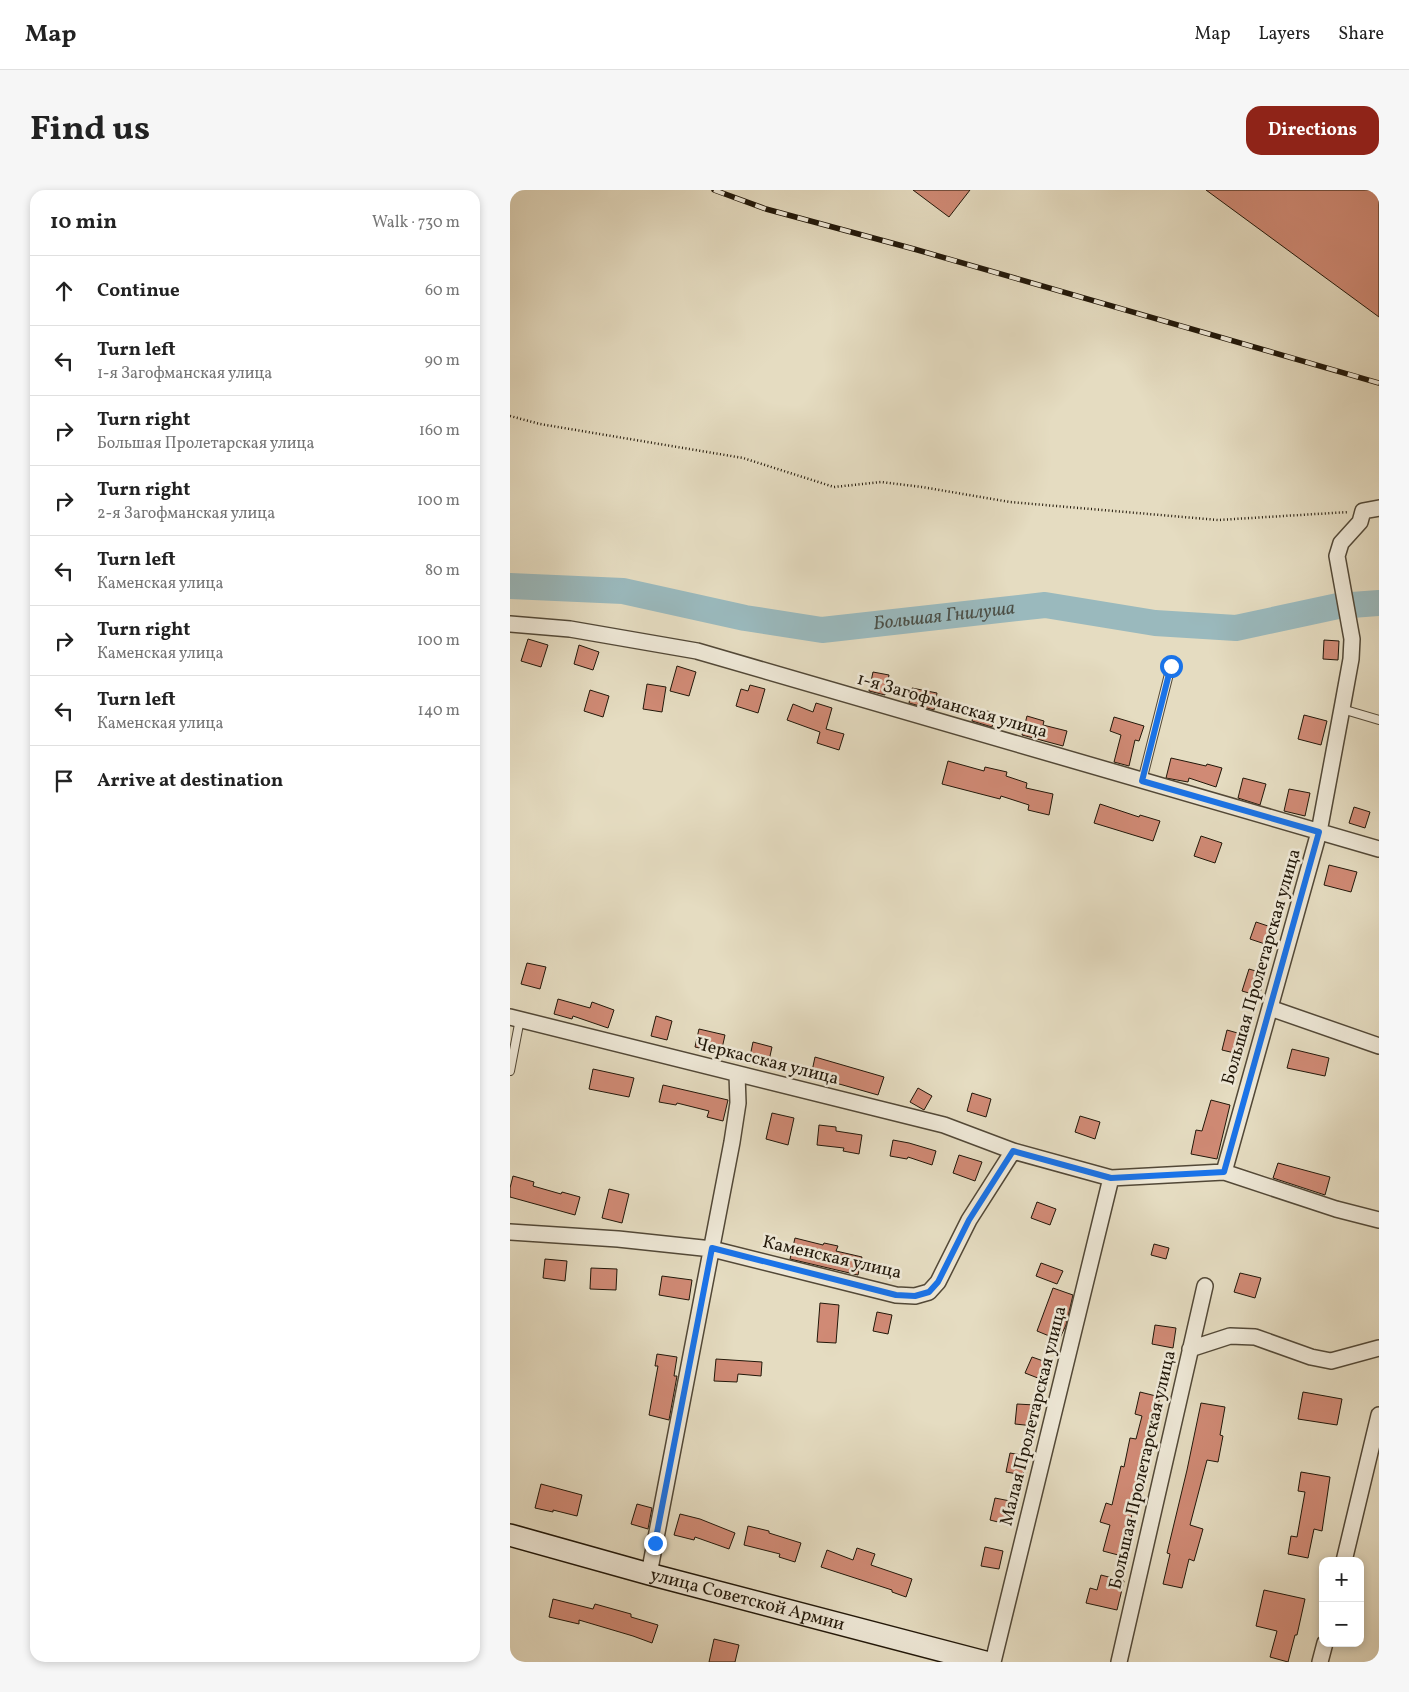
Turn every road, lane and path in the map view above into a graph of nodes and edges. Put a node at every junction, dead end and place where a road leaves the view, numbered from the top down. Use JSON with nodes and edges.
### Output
{"nodes":[{"id":1,"x":510,"y":416,"type":"edge"},
{"id":2,"x":1379,"y":508,"type":"edge"},
{"id":3,"x":1362,"y":511,"type":"junction"},
{"id":4,"x":510,"y":624,"type":"edge"},
{"id":5,"x":1171,"y":666,"type":"dead end"},
{"id":6,"x":1342,"y":709,"type":"junction"},
{"id":7,"x":1379,"y":720,"type":"edge"},
{"id":8,"x":1142,"y":781,"type":"junction"},
{"id":9,"x":1319,"y":832,"type":"junction"},
{"id":10,"x":1379,"y":849,"type":"edge"},
{"id":11,"x":1270,"y":1008,"type":"junction"},
{"id":12,"x":515,"y":1018,"type":"edge"},
{"id":13,"x":1379,"y":1046,"type":"edge"},
{"id":14,"x":510,"y":1071,"type":"edge"},
{"id":15,"x":737,"y":1074,"type":"junction"},
{"id":16,"x":1013,"y":1151,"type":"junction"},
{"id":17,"x":1224,"y":1172,"type":"junction"},
{"id":18,"x":1111,"y":1178,"type":"junction"},
{"id":19,"x":1379,"y":1220,"type":"edge"},
{"id":20,"x":510,"y":1232,"type":"edge"},
{"id":21,"x":712,"y":1248,"type":"junction"},
{"id":22,"x":1205,"y":1286,"type":"dead end"},
{"id":23,"x":1379,"y":1348,"type":"edge"},
{"id":24,"x":1190,"y":1349,"type":"junction"},
{"id":25,"x":1379,"y":1415,"type":"edge"},
{"id":26,"x":510,"y":1535,"type":"edge"},
{"id":27,"x":1345,"y":1557,"type":"edge"},
{"id":28,"x":649,"y":1574,"type":"junction"},
{"id":29,"x":1324,"y":1647,"type":"edge"},
{"id":30,"x":985,"y":1662,"type":"edge"},
{"id":31,"x":993,"y":1662,"type":"edge"},
{"id":32,"x":1119,"y":1662,"type":"edge"},
{"id":33,"x":1320,"y":1662,"type":"edge"}],
"edges":[{"from":1,"to":3,"type":"path"},
{"from":2,"to":3,"type":"street"},
{"from":3,"to":6,"type":"street","name":"Большая Пролетарская улица"},
{"from":4,"to":8,"type":"street","name":"1-я Загофманская улица"},
{"from":5,"to":8,"type":"lane"},
{"from":6,"to":7,"type":"lane"},
{"from":6,"to":9,"type":"street","name":"Большая Пролетарская улица"},
{"from":8,"to":9,"type":"street","name":"1-я Загофманская улица"},
{"from":9,"to":10,"type":"street","name":"1-я Загофманская улица"},
{"from":9,"to":11,"type":"street","name":"Большая Пролетарская улица"},
{"from":11,"to":13,"type":"street"},
{"from":11,"to":17,"type":"street","name":"Большая Пролетарская улица"},
{"from":12,"to":14,"type":"lane"},
{"from":12,"to":15,"type":"street","name":"Черкасская улица"},
{"from":15,"to":16,"type":"street","name":"Черкасская улица"},
{"from":15,"to":21,"type":"street"},
{"from":16,"to":18,"type":"street","name":"Черкасская улица"},
{"from":16,"to":21,"type":"street","name":"Каменская улица"},
{"from":17,"to":18,"type":"street","name":"Черкасская улица"},
{"from":17,"to":19,"type":"street"},
{"from":18,"to":31,"type":"street","name":"Малая Пролетарская улица"},
{"from":20,"to":21,"type":"street","name":"Каменская улица"},
{"from":21,"to":28,"type":"street"},
{"from":22,"to":24,"type":"street","name":"Большая Пролетарская улица"},
{"from":23,"to":24,"type":"street"},
{"from":24,"to":32,"type":"street","name":"Большая Пролетарская улица"},
{"from":25,"to":27,"type":"street"},
{"from":26,"to":28,"type":"main road","name":"улица Советской Армии"},
{"from":28,"to":30,"type":"main road","name":"улица Советской Армии"},
{"from":29,"to":33,"type":"street"}]}
